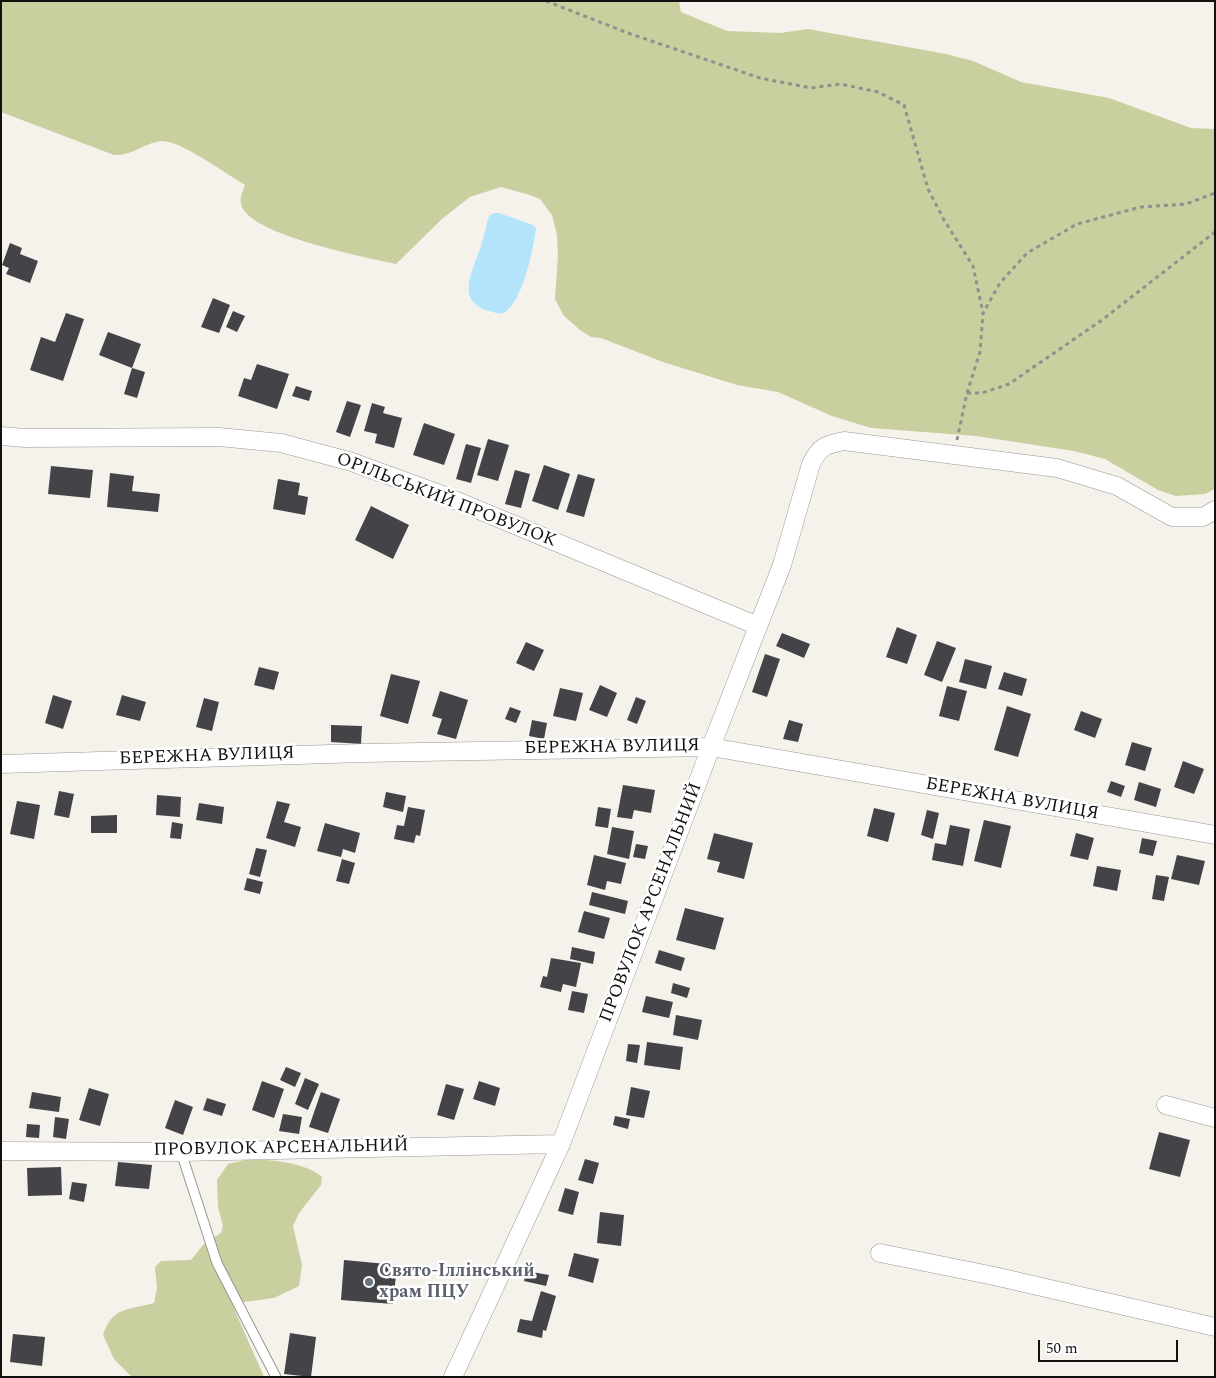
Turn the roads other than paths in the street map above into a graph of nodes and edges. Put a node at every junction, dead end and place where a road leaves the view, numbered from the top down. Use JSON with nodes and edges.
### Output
{"nodes":[{"id":1,"x":1,"y":436,"type":"edge"},
{"id":2,"x":1215,"y":510,"type":"edge"},
{"id":3,"x":758,"y":626,"type":"junction"},
{"id":4,"x":711,"y":747,"type":"junction"},
{"id":5,"x":1,"y":764,"type":"edge"},
{"id":6,"x":1215,"y":835,"type":"edge"},
{"id":7,"x":1166,"y":1105,"type":"dead end"},
{"id":8,"x":1215,"y":1118,"type":"edge"},
{"id":9,"x":560,"y":1144,"type":"junction"},
{"id":10,"x":1,"y":1150,"type":"edge"},
{"id":11,"x":181,"y":1152,"type":"junction"},
{"id":12,"x":880,"y":1253,"type":"dead end"},
{"id":13,"x":1215,"y":1327,"type":"edge"},
{"id":14,"x":276,"y":1377,"type":"edge"},
{"id":15,"x":453,"y":1377,"type":"edge"}],
"edges":[{"from":1,"to":3,"type":"street","name":"ОРІЛЬСЬКИЙ ПРОВУЛОК"},
{"from":2,"to":3,"type":"street","name":"ПРОВУЛОК АРСЕНАЛЬНИЙ"},
{"from":3,"to":4,"type":"street","name":"ПРОВУЛОК АРСЕНАЛЬНИЙ"},
{"from":4,"to":5,"type":"street","name":"БЕРЕЖНА ВУЛИЦЯ"},
{"from":4,"to":6,"type":"street","name":"БЕРЕЖНА ВУЛИЦЯ"},
{"from":4,"to":9,"type":"street","name":"ПРОВУЛОК АРСЕНАЛЬНИЙ"},
{"from":7,"to":8,"type":"street"},
{"from":9,"to":11,"type":"street","name":"ПРОВУЛОК АРСЕНАЛЬНИЙ"},
{"from":9,"to":15,"type":"street","name":"ПРОВУЛОК АРСЕНАЛЬНИЙ"},
{"from":10,"to":11,"type":"street","name":"ПРОВУЛОК АРСЕНАЛЬНИЙ"},
{"from":11,"to":14,"type":"lane"},
{"from":12,"to":13,"type":"street"}]}
